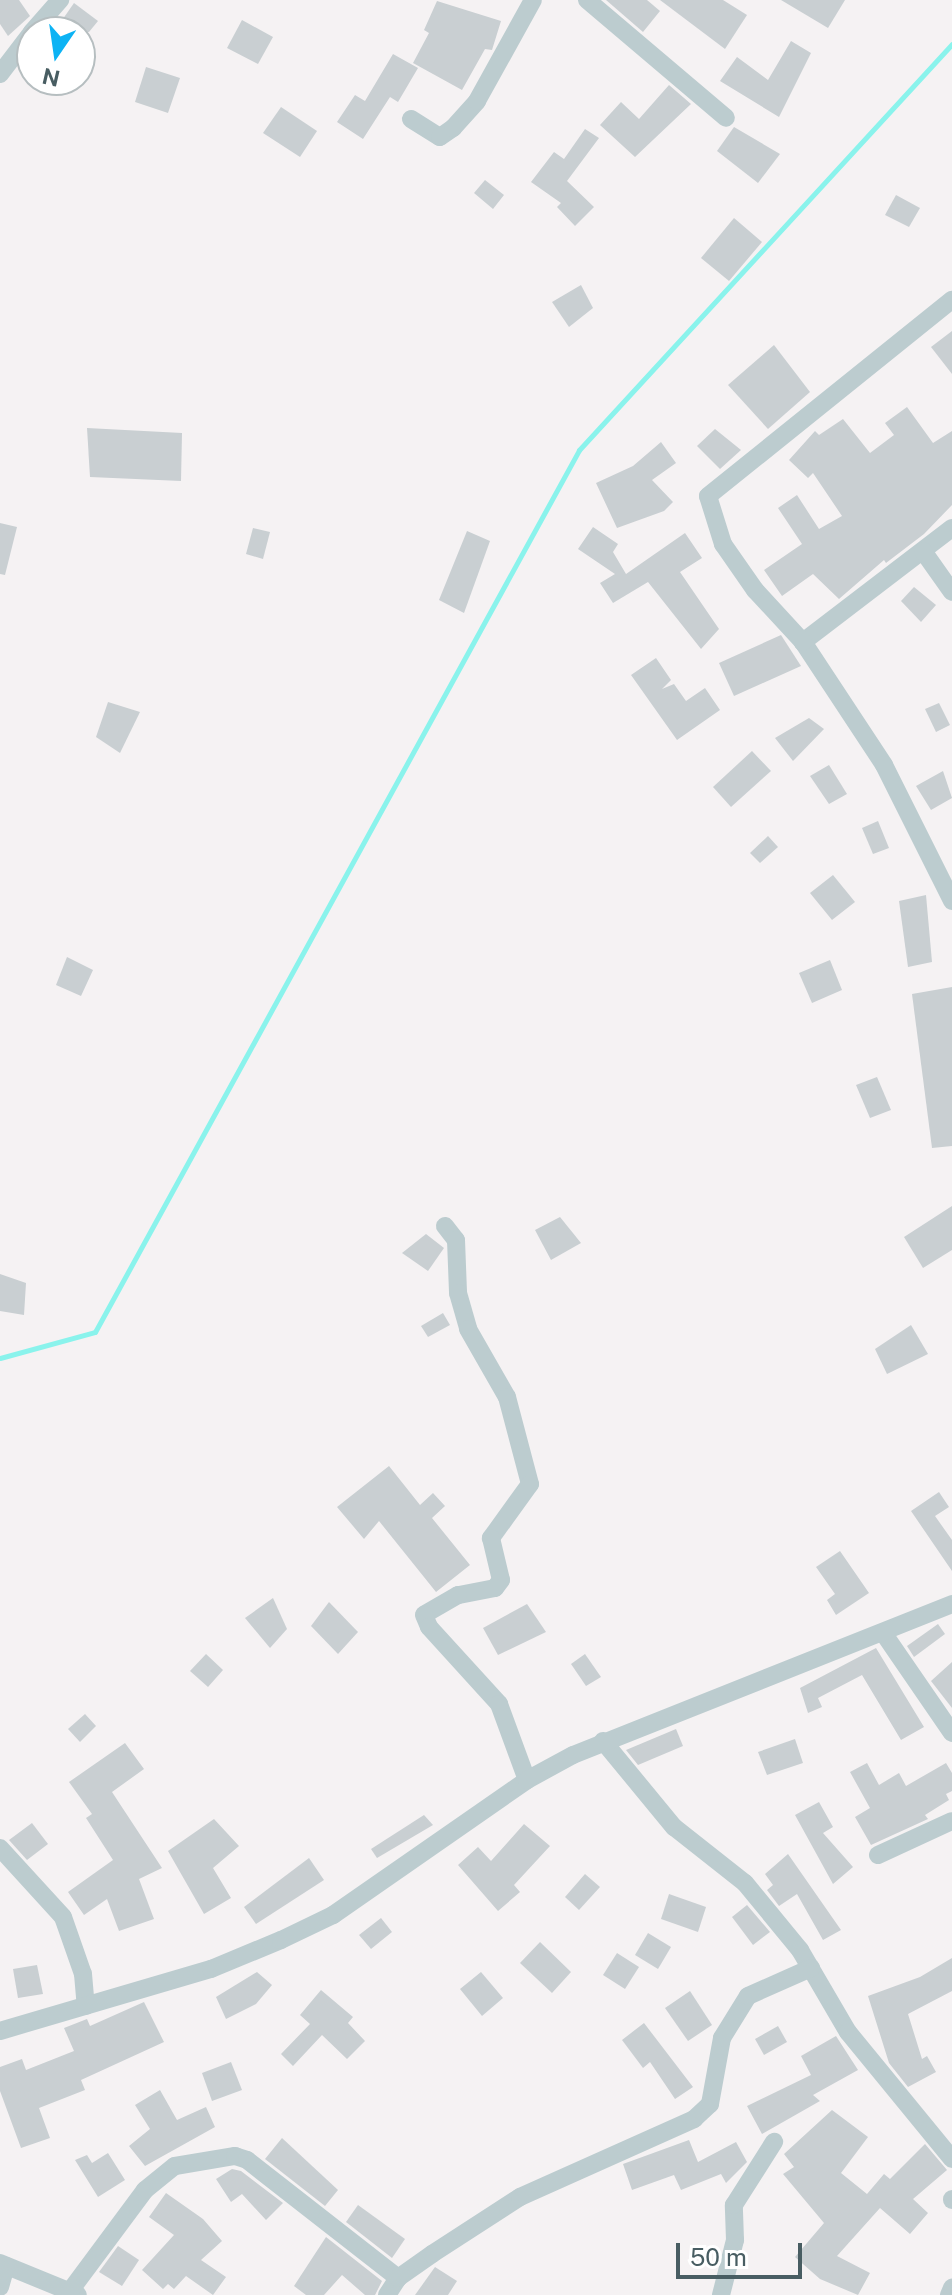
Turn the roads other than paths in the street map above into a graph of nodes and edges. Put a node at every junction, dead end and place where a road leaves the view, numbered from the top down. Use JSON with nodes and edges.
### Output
{"nodes":[{"id":1,"x":60,"y":0,"type":"edge"},
{"id":2,"x":533,"y":0,"type":"edge"},
{"id":3,"x":587,"y":0,"type":"edge"},
{"id":4,"x":46,"y":16,"type":"edge"},
{"id":5,"x":16,"y":53,"type":"edge"},
{"id":6,"x":0,"y":74,"type":"edge"},
{"id":7,"x":726,"y":118,"type":"dead end"},
{"id":8,"x":411,"y":119,"type":"dead end"},
{"id":9,"x":952,"y":300,"type":"edge"},
{"id":10,"x":952,"y":528,"type":"edge"},
{"id":11,"x":923,"y":551,"type":"junction"},
{"id":12,"x":952,"y":592,"type":"edge"},
{"id":13,"x":803,"y":642,"type":"junction"},
{"id":14,"x":952,"y":901,"type":"edge"},
{"id":15,"x":445,"y":1226,"type":"dead end"},
{"id":16,"x":952,"y":1604,"type":"edge"},
{"id":17,"x":884,"y":1634,"type":"junction"},
{"id":18,"x":952,"y":1733,"type":"edge"},
{"id":19,"x":603,"y":1741,"type":"junction"},
{"id":20,"x":527,"y":1780,"type":"junction"},
{"id":21,"x":952,"y":1821,"type":"edge"},
{"id":22,"x":0,"y":1848,"type":"edge"},
{"id":23,"x":878,"y":1855,"type":"dead end"},
{"id":24,"x":811,"y":1968,"type":"junction"},
{"id":25,"x":86,"y":2006,"type":"junction"},
{"id":26,"x":0,"y":2031,"type":"edge"},
{"id":27,"x":774,"y":2142,"type":"dead end"},
{"id":28,"x":952,"y":2159,"type":"edge"},
{"id":29,"x":3,"y":2264,"type":"edge"},
{"id":30,"x":398,"y":2278,"type":"junction"},
{"id":31,"x":0,"y":2287,"type":"edge"},
{"id":32,"x":952,"y":2288,"type":"edge"},
{"id":33,"x":74,"y":2293,"type":"edge"},
{"id":34,"x":387,"y":2295,"type":"edge"},
{"id":35,"x":721,"y":2295,"type":"edge"},
{"id":36,"x":949,"y":2295,"type":"edge"}],
"edges":[{"from":1,"to":4,"type":"street"},
{"from":2,"to":8,"type":"street"},
{"from":3,"to":7,"type":"street"},
{"from":5,"to":6,"type":"street"},
{"from":9,"to":13,"type":"street"},
{"from":10,"to":11,"type":"street"},
{"from":11,"to":12,"type":"street"},
{"from":11,"to":13,"type":"street"},
{"from":13,"to":14,"type":"street"},
{"from":15,"to":20,"type":"street"},
{"from":16,"to":17,"type":"street"},
{"from":17,"to":18,"type":"street"},
{"from":17,"to":19,"type":"street"},
{"from":19,"to":20,"type":"street"},
{"from":19,"to":24,"type":"street"},
{"from":20,"to":25,"type":"street"},
{"from":21,"to":23,"type":"street"},
{"from":22,"to":25,"type":"street"},
{"from":24,"to":28,"type":"street"},
{"from":24,"to":30,"type":"street"},
{"from":25,"to":26,"type":"street"},
{"from":27,"to":35,"type":"street"},
{"from":29,"to":31,"type":"street"},
{"from":29,"to":33,"type":"street"},
{"from":30,"to":33,"type":"street"},
{"from":30,"to":34,"type":"street"},
{"from":32,"to":36,"type":"street"}]}
